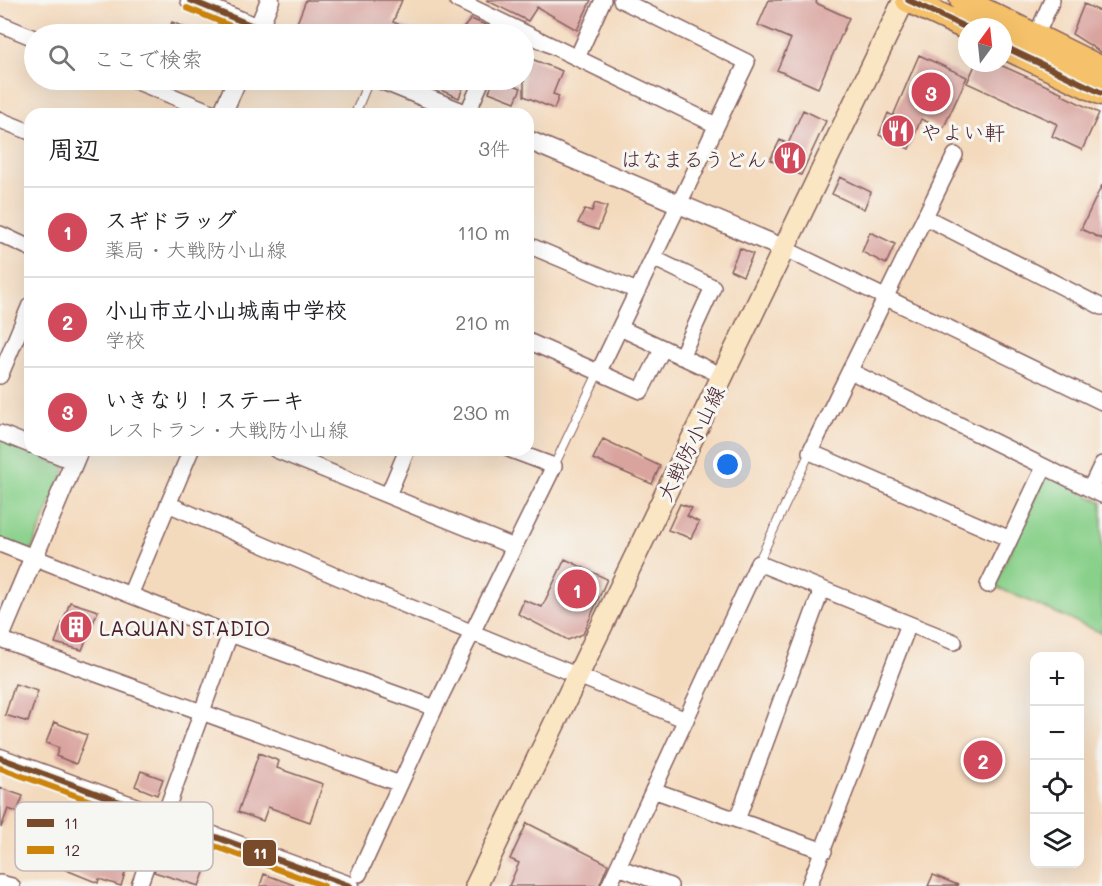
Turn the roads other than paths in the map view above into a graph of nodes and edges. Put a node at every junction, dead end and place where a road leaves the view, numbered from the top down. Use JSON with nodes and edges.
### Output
{"nodes":[{"id":1,"x":190,"y":0,"type":"edge"},
{"id":2,"x":270,"y":0,"type":"edge"},
{"id":3,"x":458,"y":0,"type":"edge"},
{"id":4,"x":603,"y":0,"type":"edge"},
{"id":5,"x":621,"y":0,"type":"edge"},
{"id":6,"x":906,"y":0,"type":"edge"},
{"id":7,"x":962,"y":0,"type":"edge"},
{"id":8,"x":1052,"y":0,"type":"edge"},
{"id":9,"x":0,"y":24,"type":"edge"},
{"id":10,"x":244,"y":24,"type":"edge"},
{"id":11,"x":264,"y":24,"type":"edge"},
{"id":12,"x":496,"y":24,"type":"edge"},
{"id":13,"x":958,"y":24,"type":"edge"},
{"id":14,"x":24,"y":34,"type":"edge"},
{"id":15,"x":1036,"y":36,"type":"junction"},
{"id":16,"x":534,"y":41,"type":"edge"},
{"id":17,"x":1012,"y":50,"type":"edge"},
{"id":18,"x":577,"y":58,"type":"junction"},
{"id":19,"x":1102,"y":69,"type":"edge"},
{"id":20,"x":157,"y":90,"type":"edge"},
{"id":21,"x":233,"y":90,"type":"edge"},
{"id":22,"x":365,"y":90,"type":"edge"},
{"id":23,"x":407,"y":90,"type":"edge"},
{"id":24,"x":478,"y":90,"type":"edge"},
{"id":25,"x":1102,"y":93,"type":"edge"},
{"id":26,"x":201,"y":108,"type":"edge"},
{"id":27,"x":225,"y":108,"type":"edge"},
{"id":28,"x":357,"y":108,"type":"edge"},
{"id":29,"x":452,"y":108,"type":"edge"},
{"id":30,"x":470,"y":108,"type":"edge"},
{"id":31,"x":0,"y":120,"type":"edge"},
{"id":32,"x":716,"y":125,"type":"junction"},
{"id":33,"x":24,"y":130,"type":"edge"},
{"id":34,"x":534,"y":143,"type":"edge"},
{"id":35,"x":955,"y":155,"type":"dead end"},
{"id":36,"x":680,"y":204,"type":"junction"},
{"id":37,"x":925,"y":217,"type":"junction"},
{"id":38,"x":0,"y":234,"type":"edge"},
{"id":39,"x":24,"y":245,"type":"edge"},
{"id":40,"x":534,"y":248,"type":"edge"},
{"id":41,"x":785,"y":249,"type":"junction"},
{"id":42,"x":653,"y":258,"type":"junction"},
{"id":43,"x":637,"y":291,"type":"junction"},
{"id":44,"x":886,"y":296,"type":"junction"},
{"id":45,"x":1102,"y":307,"type":"edge"},
{"id":46,"x":24,"y":319,"type":"edge"},
{"id":47,"x":620,"y":328,"type":"junction"},
{"id":48,"x":534,"y":344,"type":"edge"},
{"id":49,"x":663,"y":348,"type":"junction"},
{"id":50,"x":681,"y":357,"type":"junction"},
{"id":51,"x":599,"y":371,"type":"junction"},
{"id":52,"x":852,"y":372,"type":"junction"},
{"id":53,"x":0,"y":376,"type":"edge"},
{"id":54,"x":723,"y":376,"type":"junction"},
{"id":55,"x":1102,"y":402,"type":"edge"},
{"id":56,"x":0,"y":433,"type":"edge"},
{"id":57,"x":24,"y":443,"type":"edge"},
{"id":58,"x":810,"y":452,"type":"junction"},
{"id":59,"x":76,"y":456,"type":"edge"},
{"id":60,"x":188,"y":456,"type":"edge"},
{"id":61,"x":291,"y":456,"type":"edge"},
{"id":62,"x":404,"y":456,"type":"edge"},
{"id":63,"x":527,"y":456,"type":"edge"},
{"id":64,"x":1102,"y":464,"type":"edge"},
{"id":65,"x":554,"y":466,"type":"junction"},
{"id":66,"x":1044,"y":466,"type":"junction"},
{"id":67,"x":1096,"y":492,"type":"edge"},
{"id":68,"x":388,"y":495,"type":"junction"},
{"id":69,"x":168,"y":504,"type":"junction"},
{"id":70,"x":1010,"y":539,"type":"junction"},
{"id":71,"x":0,"y":544,"type":"edge"},
{"id":72,"x":514,"y":548,"type":"junction"},
{"id":73,"x":34,"y":557,"type":"junction"},
{"id":74,"x":758,"y":563,"type":"junction"},
{"id":75,"x":988,"y":585,"type":"dead end"},
{"id":76,"x":822,"y":589,"type":"junction"},
{"id":77,"x":130,"y":595,"type":"junction"},
{"id":78,"x":909,"y":624,"type":"junction"},
{"id":79,"x":472,"y":632,"type":"junction"},
{"id":80,"x":230,"y":634,"type":"junction"},
{"id":81,"x":0,"y":638,"type":"edge"},
{"id":82,"x":954,"y":642,"type":"dead end"},
{"id":83,"x":578,"y":677,"type":"junction"},
{"id":84,"x":435,"y":708,"type":"junction"},
{"id":85,"x":202,"y":714,"type":"junction"},
{"id":86,"x":686,"y":720,"type":"junction"},
{"id":87,"x":0,"y":758,"type":"edge"},
{"id":88,"x":400,"y":784,"type":"junction"},
{"id":89,"x":654,"y":790,"type":"junction"},
{"id":90,"x":118,"y":802,"type":"edge"},
{"id":91,"x":169,"y":802,"type":"edge"},
{"id":92,"x":737,"y":820,"type":"junction"},
{"id":93,"x":213,"y":835,"type":"edge"},
{"id":94,"x":824,"y":851,"type":"junction"},
{"id":95,"x":618,"y":867,"type":"junction"},
{"id":96,"x":144,"y":871,"type":"edge"},
{"id":97,"x":355,"y":882,"type":"edge"},
{"id":98,"x":0,"y":883,"type":"edge"},
{"id":99,"x":12,"y":886,"type":"edge"},
{"id":100,"x":139,"y":886,"type":"edge"},
{"id":101,"x":476,"y":886,"type":"edge"},
{"id":102,"x":609,"y":886,"type":"edge"},
{"id":103,"x":670,"y":886,"type":"edge"},
{"id":104,"x":809,"y":886,"type":"edge"}],
"edges":[{"from":1,"to":10,"type":"street"},
{"from":2,"to":11,"type":"street"},
{"from":3,"to":12,"type":"street"},
{"from":4,"to":18,"type":"street"},
{"from":5,"to":32,"type":"street"},
{"from":6,"to":13,"type":"highway"},
{"from":6,"to":41,"type":"main road","name":"大戦防小山線"},
{"from":7,"to":15,"type":"highway"},
{"from":8,"to":15,"type":"street"},
{"from":9,"to":14,"type":"street"},
{"from":15,"to":19,"type":"highway"},
{"from":16,"to":18,"type":"street"},
{"from":17,"to":25,"type":"highway"},
{"from":18,"to":32,"type":"street"},
{"from":20,"to":26,"type":"street"},
{"from":21,"to":27,"type":"street"},
{"from":22,"to":28,"type":"lane"},
{"from":23,"to":29,"type":"street"},
{"from":24,"to":30,"type":"street"},
{"from":31,"to":33,"type":"street"},
{"from":32,"to":36,"type":"street"},
{"from":34,"to":36,"type":"street"},
{"from":35,"to":37,"type":"street"},
{"from":36,"to":41,"type":"street"},
{"from":36,"to":42,"type":"street"},
{"from":37,"to":44,"type":"street"},
{"from":37,"to":45,"type":"street"},
{"from":38,"to":39,"type":"street"},
{"from":40,"to":43,"type":"street"},
{"from":41,"to":44,"type":"street"},
{"from":41,"to":54,"type":"main road","name":"大戦防小山線"},
{"from":42,"to":43,"type":"street"},
{"from":42,"to":50,"type":"street"},
{"from":43,"to":47,"type":"street"},
{"from":44,"to":52,"type":"street"},
{"from":44,"to":55,"type":"street"},
{"from":46,"to":53,"type":"street"},
{"from":47,"to":49,"type":"street"},
{"from":47,"to":51,"type":"street"},
{"from":48,"to":51,"type":"street"},
{"from":49,"to":50,"type":"street"},
{"from":49,"to":51,"type":"street"},
{"from":50,"to":54,"type":"street"},
{"from":51,"to":65,"type":"lane"},
{"from":52,"to":58,"type":"street"},
{"from":52,"to":66,"type":"street"},
{"from":54,"to":83,"type":"main road","name":"大戦防小山線"},
{"from":56,"to":57,"type":"street"},
{"from":58,"to":70,"type":"street"},
{"from":58,"to":74,"type":"lane"},
{"from":59,"to":73,"type":"street"},
{"from":60,"to":69,"type":"street"},
{"from":61,"to":68,"type":"street"},
{"from":62,"to":68,"type":"street"},
{"from":63,"to":65,"type":"street"},
{"from":64,"to":67,"type":"street"},
{"from":65,"to":72,"type":"street"},
{"from":66,"to":67,"type":"street"},
{"from":66,"to":70,"type":"street"},
{"from":68,"to":72,"type":"street"},
{"from":69,"to":77,"type":"street"},
{"from":69,"to":79,"type":"street"},
{"from":70,"to":75,"type":"street"},
{"from":71,"to":73,"type":"street"},
{"from":72,"to":79,"type":"street"},
{"from":73,"to":77,"type":"street"},
{"from":73,"to":81,"type":"street"},
{"from":74,"to":76,"type":"street"},
{"from":74,"to":86,"type":"street"},
{"from":76,"to":78,"type":"street"},
{"from":76,"to":92,"type":"street"},
{"from":77,"to":80,"type":"street"},
{"from":78,"to":82,"type":"street"},
{"from":78,"to":94,"type":"street"},
{"from":79,"to":83,"type":"street"},
{"from":79,"to":84,"type":"street"},
{"from":80,"to":84,"type":"street"},
{"from":80,"to":85,"type":"street"},
{"from":81,"to":85,"type":"street"},
{"from":83,"to":86,"type":"street"},
{"from":83,"to":101,"type":"main road","name":"大戦防小山線"},
{"from":84,"to":88,"type":"street"},
{"from":85,"to":88,"type":"street"},
{"from":85,"to":91,"type":"street"},
{"from":86,"to":89,"type":"street"},
{"from":87,"to":90,"type":"street"},
{"from":88,"to":97,"type":"street"},
{"from":89,"to":92,"type":"street"},
{"from":89,"to":95,"type":"street"},
{"from":92,"to":94,"type":"street"},
{"from":93,"to":97,"type":"street"},
{"from":94,"to":104,"type":"street"},
{"from":95,"to":102,"type":"street"},
{"from":95,"to":103,"type":"street"},
{"from":96,"to":100,"type":"street"},
{"from":98,"to":99,"type":"street"}]}
